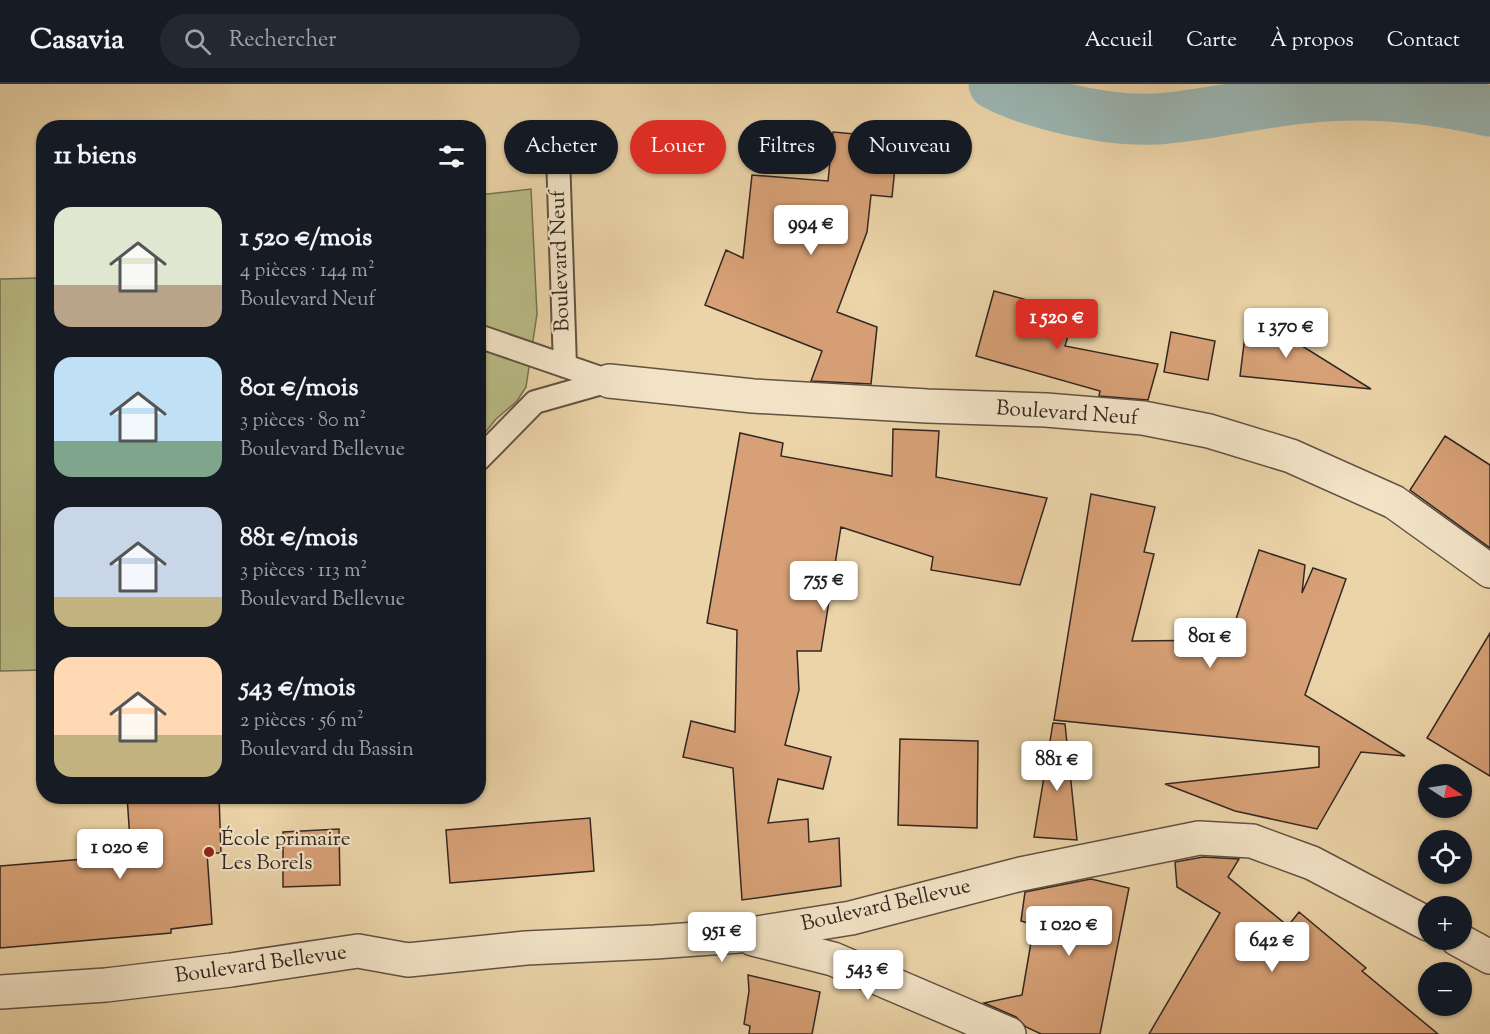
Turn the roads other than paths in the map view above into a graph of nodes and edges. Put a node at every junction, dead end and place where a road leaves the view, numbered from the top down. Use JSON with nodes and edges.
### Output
{"nodes":[{"id":1,"x":559,"y":174,"type":"edge"},
{"id":2,"x":486,"y":339,"type":"edge"},
{"id":3,"x":565,"y":366,"type":"junction"},
{"id":4,"x":609,"y":381,"type":"junction"},
{"id":5,"x":486,"y":452,"type":"edge"},
{"id":6,"x":1490,"y":570,"type":"edge"},
{"id":7,"x":1418,"y":919,"type":"edge"},
{"id":8,"x":740,"y":936,"type":"junction"},
{"id":9,"x":1472,"y":947,"type":"edge"},
{"id":10,"x":1490,"y":957,"type":"edge"},
{"id":11,"x":0,"y":992,"type":"edge"},
{"id":12,"x":1009,"y":1034,"type":"edge"}],
"edges":[{"from":1,"to":3,"type":"lane","name":"Boulevard Neuf"},
{"from":2,"to":3,"type":"lane","name":"Boulevard Neuf"},
{"from":3,"to":4,"type":"lane","name":"Boulevard Neuf"},
{"from":4,"to":5,"type":"lane","name":"Boulevard Neuf"},
{"from":4,"to":6,"type":"street","name":"Boulevard Neuf"},
{"from":7,"to":8,"type":"street","name":"Boulevard Bellevue"},
{"from":8,"to":11,"type":"street","name":"Boulevard Bellevue"},
{"from":8,"to":12,"type":"street"},
{"from":9,"to":10,"type":"street"}]}
